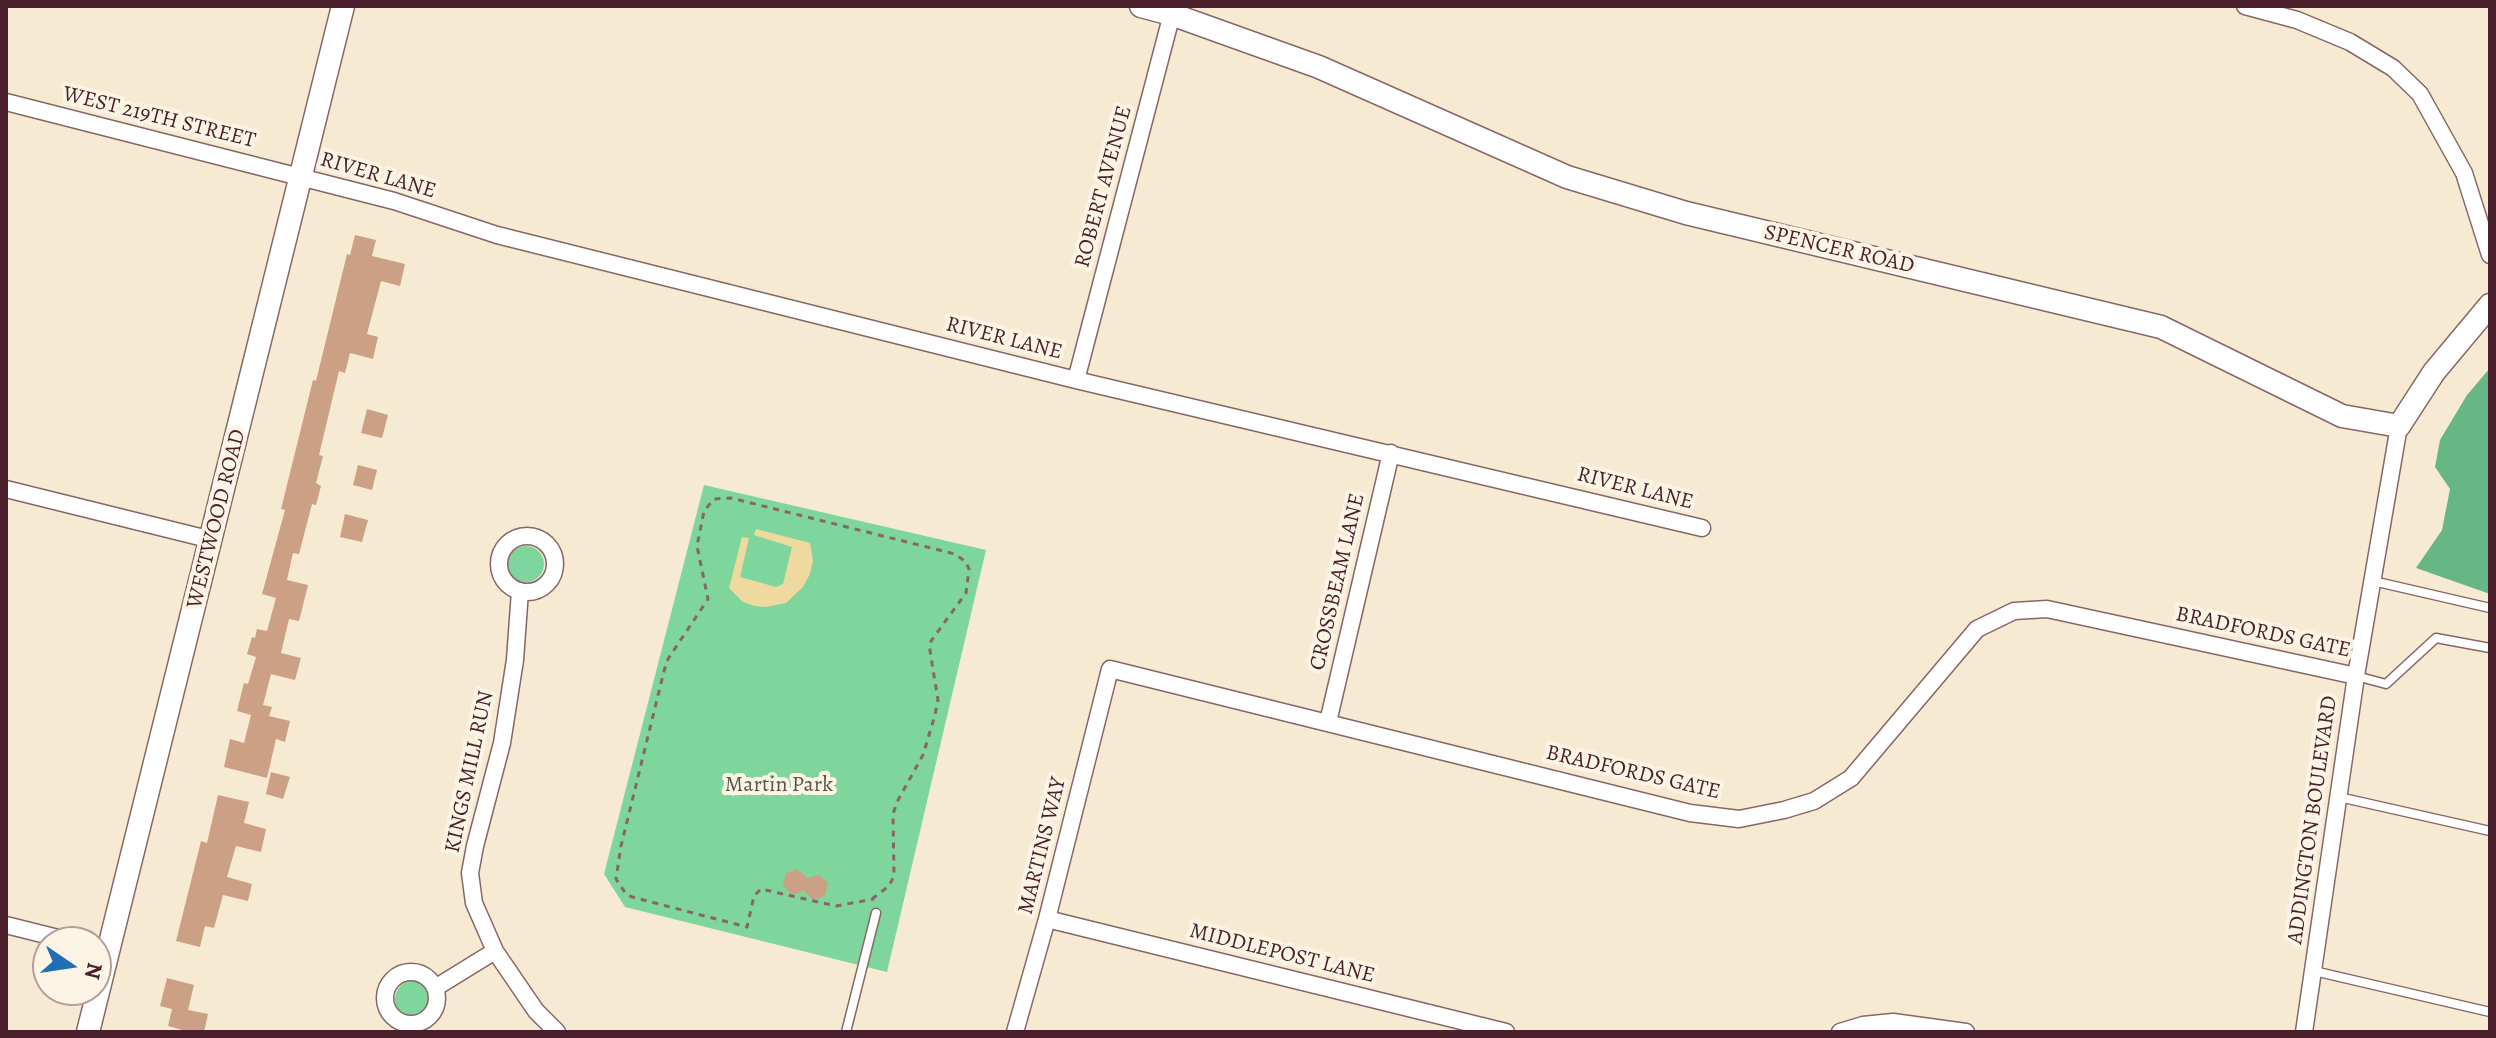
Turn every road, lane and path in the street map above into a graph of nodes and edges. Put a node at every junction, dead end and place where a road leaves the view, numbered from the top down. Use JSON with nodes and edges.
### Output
{"nodes":[{"id":1,"x":343,"y":6,"type":"edge"},
{"id":2,"x":1141,"y":6,"type":"edge"},
{"id":3,"x":2245,"y":6,"type":"edge"},
{"id":4,"x":1172,"y":10,"type":"edge"},
{"id":5,"x":6,"y":102,"type":"edge"},
{"id":6,"x":300,"y":177,"type":"junction"},
{"id":7,"x":2490,"y":255,"type":"edge"},
{"id":8,"x":2490,"y":305,"type":"edge"},
{"id":9,"x":1076,"y":380,"type":"junction"},
{"id":10,"x":2399,"y":426,"type":"junction"},
{"id":11,"x":1391,"y":453,"type":"junction"},
{"id":12,"x":6,"y":489,"type":"edge"},
{"id":13,"x":1702,"y":528,"type":"dead end"},
{"id":14,"x":212,"y":540,"type":"junction"},
{"id":15,"x":2372,"y":580,"type":"junction"},
{"id":16,"x":520,"y":591,"type":"dead end"},
{"id":17,"x":2490,"y":608,"type":"edge"},
{"id":18,"x":2490,"y":648,"type":"edge"},
{"id":19,"x":1110,"y":669,"type":"joint"},
{"id":20,"x":2356,"y":676,"type":"junction"},
{"id":21,"x":1328,"y":722,"type":"junction"},
{"id":22,"x":2339,"y":797,"type":"junction"},
{"id":23,"x":2490,"y":831,"type":"edge"},
{"id":24,"x":872,"y":899,"type":"junction"},
{"id":25,"x":882,"y":901,"type":"dead end"},
{"id":26,"x":876,"y":913,"type":"dead end"},
{"id":27,"x":1047,"y":919,"type":"junction"},
{"id":28,"x":6,"y":925,"type":"edge"},
{"id":29,"x":108,"y":926,"type":"edge"},
{"id":30,"x":32,"y":932,"type":"edge"},
{"id":31,"x":495,"y":951,"type":"junction"},
{"id":32,"x":2313,"y":971,"type":"junction"},
{"id":33,"x":435,"y":988,"type":"dead end"},
{"id":34,"x":92,"y":1006,"type":"edge"},
{"id":35,"x":2490,"y":1012,"type":"edge"},
{"id":36,"x":88,"y":1032,"type":"edge"},
{"id":37,"x":557,"y":1032,"type":"edge"},
{"id":38,"x":846,"y":1032,"type":"edge"},
{"id":39,"x":1015,"y":1032,"type":"edge"},
{"id":40,"x":1506,"y":1032,"type":"edge"},
{"id":41,"x":1840,"y":1032,"type":"edge"},
{"id":42,"x":1966,"y":1032,"type":"edge"},
{"id":43,"x":2304,"y":1032,"type":"edge"}],
"edges":[{"from":1,"to":6,"type":"street","name":"WESTWOOD ROAD"},
{"from":2,"to":4,"type":"street","name":"SPENCER ROAD"},
{"from":3,"to":7,"type":"street"},
{"from":4,"to":9,"type":"street","name":"ROBERT AVENUE"},
{"from":4,"to":10,"type":"street","name":"SPENCER ROAD"},
{"from":5,"to":6,"type":"street","name":"WEST 219TH STREET"},
{"from":6,"to":9,"type":"street","name":"RIVER LANE"},
{"from":6,"to":14,"type":"street","name":"WESTWOOD ROAD"},
{"from":8,"to":10,"type":"street"},
{"from":9,"to":11,"type":"street","name":"RIVER LANE"},
{"from":10,"to":15,"type":"street","name":"ADDINGTON BOULEVARD"},
{"from":11,"to":13,"type":"street","name":"RIVER LANE"},
{"from":11,"to":21,"type":"street","name":"CROSSBEAM LANE"},
{"from":12,"to":14,"type":"street"},
{"from":14,"to":29,"type":"street","name":"WESTWOOD ROAD"},
{"from":15,"to":17,"type":"lane"},
{"from":15,"to":20,"type":"street","name":"ADDINGTON BOULEVARD"},
{"from":16,"to":31,"type":"street","name":"KINGS MILL RUN"},
{"from":18,"to":20,"type":"lane"},
{"from":19,"to":21,"type":"street","name":"BRADFORDS GATE"},
{"from":19,"to":27,"type":"street","name":"MARTINS WAY"},
{"from":20,"to":21,"type":"street","name":"BRADFORDS GATE"},
{"from":20,"to":22,"type":"street","name":"ADDINGTON BOULEVARD"},
{"from":22,"to":23,"type":"lane"},
{"from":22,"to":32,"type":"street","name":"ADDINGTON BOULEVARD"},
{"from":24,"to":24,"type":"path"},
{"from":24,"to":25,"type":"path"},
{"from":26,"to":38,"type":"lane"},
{"from":27,"to":39,"type":"street","name":"MARTINS WAY"},
{"from":27,"to":40,"type":"street","name":"MIDDLEPOST LANE"},
{"from":28,"to":30,"type":"street"},
{"from":31,"to":33,"type":"street"},
{"from":31,"to":37,"type":"street","name":"KINGS MILL RUN"},
{"from":32,"to":35,"type":"lane"},
{"from":32,"to":43,"type":"street","name":"ADDINGTON BOULEVARD"},
{"from":34,"to":36,"type":"street","name":"WESTWOOD ROAD"},
{"from":41,"to":42,"type":"street"}]}
